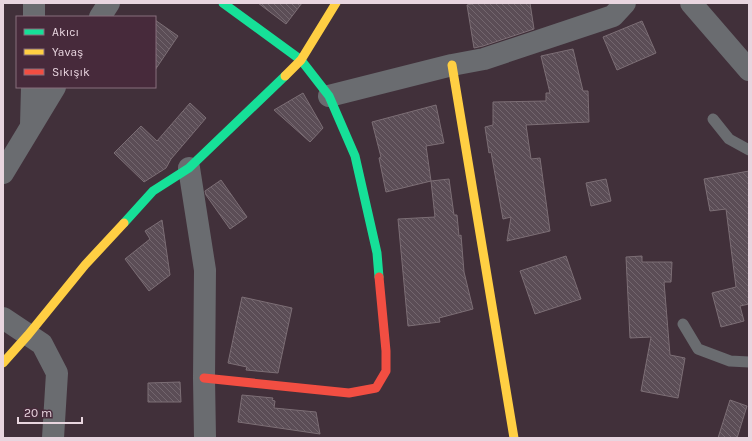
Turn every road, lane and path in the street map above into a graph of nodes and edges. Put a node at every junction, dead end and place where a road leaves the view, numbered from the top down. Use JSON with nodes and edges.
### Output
{"nodes":[{"id":1,"x":34,"y":3,"type":"edge"},
{"id":2,"x":109,"y":3,"type":"edge"},
{"id":3,"x":223,"y":3,"type":"edge"},
{"id":4,"x":336,"y":3,"type":"edge"},
{"id":5,"x":625,"y":3,"type":"edge"},
{"id":6,"x":691,"y":3,"type":"edge"},
{"id":7,"x":34,"y":16,"type":"edge"},
{"id":8,"x":101,"y":16,"type":"edge"},
{"id":9,"x":301,"y":60,"type":"junction"},
{"id":10,"x":452,"y":65,"type":"junction"},
{"id":11,"x":749,"y":70,"type":"edge"},
{"id":12,"x":32,"y":88,"type":"edge"},
{"id":13,"x":54,"y":88,"type":"edge"},
{"id":14,"x":329,"y":96,"type":"junction"},
{"id":15,"x":713,"y":119,"type":"dead end"},
{"id":16,"x":31,"y":125,"type":"junction"},
{"id":17,"x":749,"y":150,"type":"edge"},
{"id":18,"x":189,"y":168,"type":"junction"},
{"id":19,"x":3,"y":173,"type":"edge"},
{"id":20,"x":3,"y":318,"type":"edge"},
{"id":21,"x":683,"y":324,"type":"dead end"},
{"id":22,"x":28,"y":335,"type":"junction"},
{"id":23,"x":749,"y":362,"type":"edge"},
{"id":24,"x":3,"y":363,"type":"edge"},
{"id":25,"x":204,"y":378,"type":"junction"},
{"id":26,"x":53,"y":438,"type":"edge"},
{"id":27,"x":205,"y":438,"type":"edge"},
{"id":28,"x":514,"y":438,"type":"edge"}],
"edges":[{"from":1,"to":7,"type":"street"},
{"from":2,"to":8,"type":"street"},
{"from":3,"to":9,"type":"street"},
{"from":4,"to":9,"type":"street"},
{"from":5,"to":10,"type":"street"},
{"from":6,"to":11,"type":"street"},
{"from":9,"to":14,"type":"street"},
{"from":9,"to":18,"type":"street"},
{"from":10,"to":14,"type":"street"},
{"from":10,"to":28,"type":"street"},
{"from":12,"to":16,"type":"street"},
{"from":13,"to":16,"type":"street"},
{"from":14,"to":25,"type":"street"},
{"from":15,"to":17,"type":"lane"},
{"from":16,"to":19,"type":"street"},
{"from":18,"to":22,"type":"street"},
{"from":18,"to":25,"type":"street"},
{"from":20,"to":22,"type":"street"},
{"from":21,"to":23,"type":"lane"},
{"from":22,"to":24,"type":"street"},
{"from":22,"to":26,"type":"street"},
{"from":25,"to":27,"type":"street"}]}
